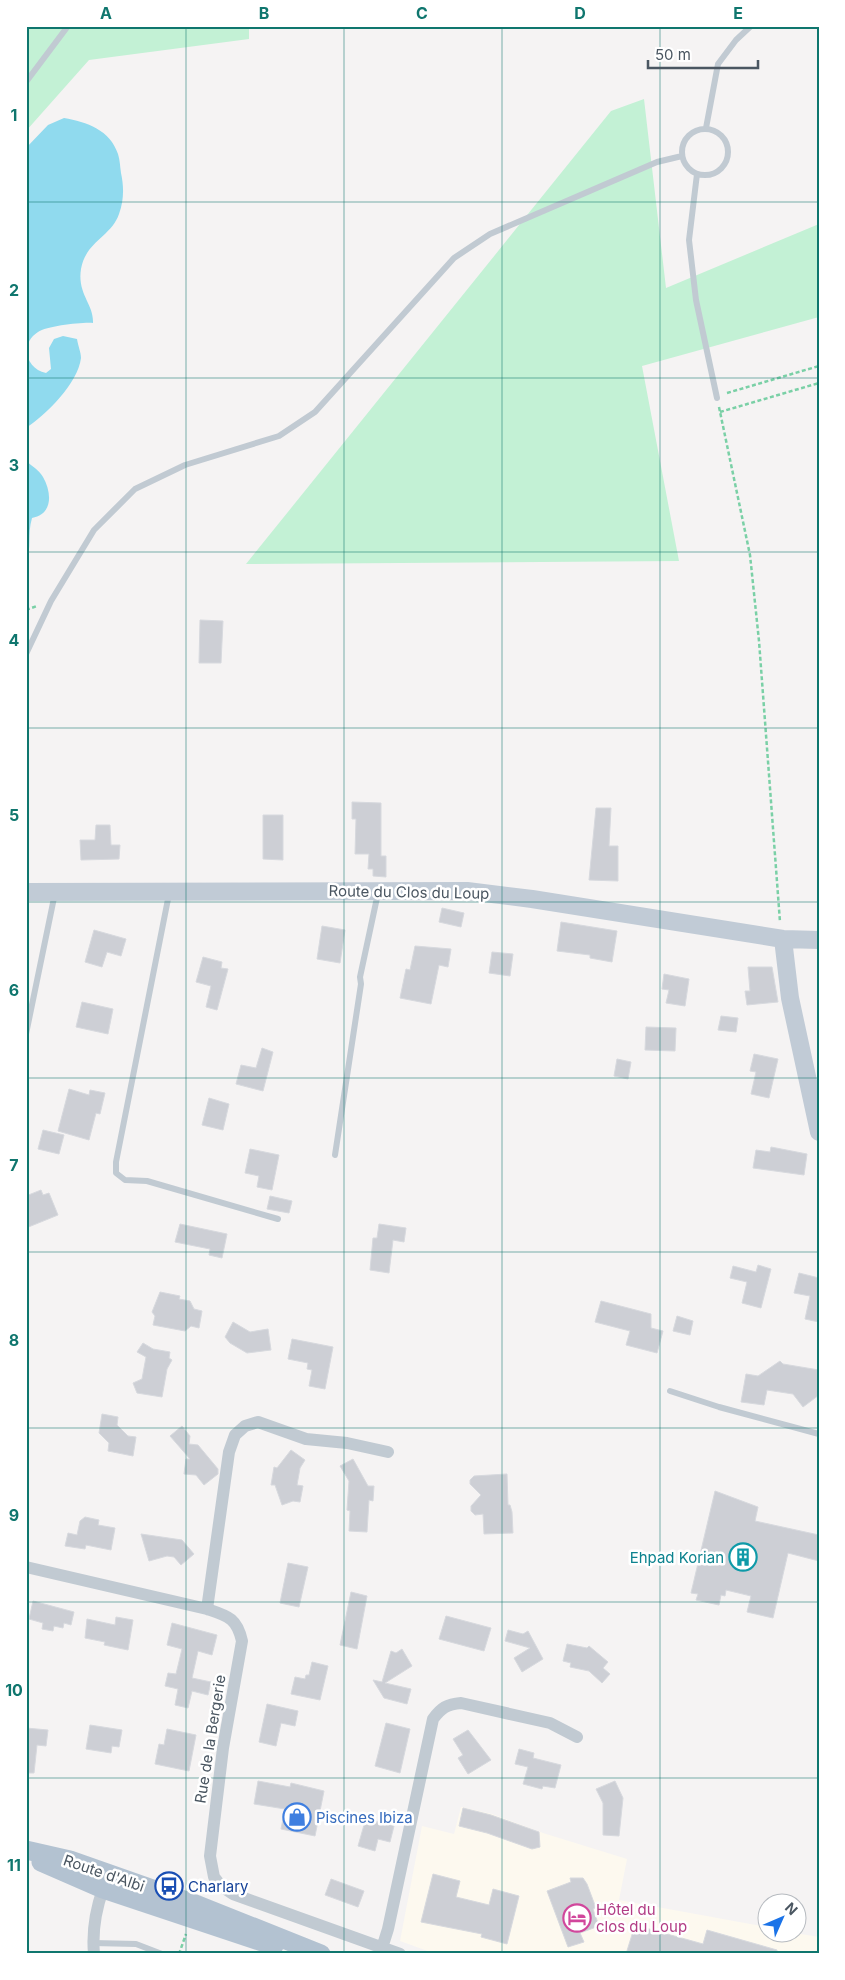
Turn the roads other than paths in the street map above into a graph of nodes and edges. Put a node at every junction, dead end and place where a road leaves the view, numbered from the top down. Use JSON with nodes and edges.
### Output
{"nodes":[{"id":1,"x":68,"y":26,"type":"edge"},
{"id":2,"x":752,"y":26,"type":"edge"},
{"id":3,"x":26,"y":82,"type":"edge"},
{"id":4,"x":706,"y":128,"type":"junction"},
{"id":5,"x":682,"y":156,"type":"junction"},
{"id":6,"x":697,"y":174,"type":"junction"},
{"id":7,"x":717,"y":398,"type":"road end"},
{"id":8,"x":26,"y":654,"type":"edge"},
{"id":9,"x":170,"y":890,"type":"junction"},
{"id":10,"x":378,"y":890,"type":"junction"},
{"id":11,"x":26,"y":892,"type":"edge"},
{"id":12,"x":55,"y":892,"type":"junction"},
{"id":13,"x":783,"y":939,"type":"junction"},
{"id":14,"x":819,"y":940,"type":"edge"},
{"id":15,"x":26,"y":1034,"type":"edge"},
{"id":16,"x":819,"y":1132,"type":"edge"},
{"id":17,"x":335,"y":1155,"type":"dead end"},
{"id":18,"x":278,"y":1219,"type":"dead end"},
{"id":19,"x":670,"y":1391,"type":"dead end"},
{"id":20,"x":819,"y":1434,"type":"edge"},
{"id":21,"x":388,"y":1452,"type":"dead end"},
{"id":22,"x":26,"y":1567,"type":"edge"},
{"id":23,"x":207,"y":1609,"type":"junction"},
{"id":24,"x":577,"y":1737,"type":"dead end"},
{"id":25,"x":26,"y":1850,"type":"edge"},
{"id":26,"x":26,"y":1856,"type":"edge"},
{"id":27,"x":103,"y":1889,"type":"junction"},
{"id":28,"x":94,"y":1948,"type":"edge"},
{"id":29,"x":382,"y":1948,"type":"junction"},
{"id":30,"x":280,"y":1950,"type":"edge"},
{"id":31,"x":162,"y":1954,"type":"edge"},
{"id":32,"x":299,"y":1954,"type":"edge"},
{"id":33,"x":321,"y":1954,"type":"edge"},
{"id":34,"x":400,"y":1954,"type":"edge"}],
"edges":[{"from":1,"to":3,"type":"lane"},
{"from":2,"to":4,"type":"lane"},
{"from":4,"to":5,"type":"lane"},
{"from":4,"to":6,"type":"lane"},
{"from":5,"to":6,"type":"lane"},
{"from":5,"to":8,"type":"lane"},
{"from":6,"to":7,"type":"lane"},
{"from":9,"to":10,"type":"street","name":"Route du Clos du Loup"},
{"from":9,"to":12,"type":"street","name":"Route du Clos du Loup"},
{"from":9,"to":18,"type":"lane"},
{"from":10,"to":13,"type":"street","name":"Route du Clos du Loup"},
{"from":10,"to":17,"type":"lane"},
{"from":11,"to":12,"type":"street","name":"Route du Clos du Loup"},
{"from":12,"to":15,"type":"lane"},
{"from":13,"to":14,"type":"street","name":"Route du Clos du Loup"},
{"from":13,"to":16,"type":"street"},
{"from":19,"to":20,"type":"lane"},
{"from":21,"to":23,"type":"street"},
{"from":22,"to":23,"type":"street","name":"Rue de la Bergerie"},
{"from":23,"to":29,"type":"street","name":"Rue de la Bergerie"},
{"from":24,"to":29,"type":"street"},
{"from":25,"to":33,"type":"main road","name":"Route d'Albi"},
{"from":26,"to":27,"type":"main road","name":"Route d'Albi"},
{"from":27,"to":28,"type":"street"},
{"from":27,"to":30,"type":"main road","name":"Route d'Albi"},
{"from":28,"to":31,"type":"lane"},
{"from":29,"to":34,"type":"street","name":"Rue de la Bergerie"},
{"from":30,"to":32,"type":"main road","name":"Route d'Albi"}]}
